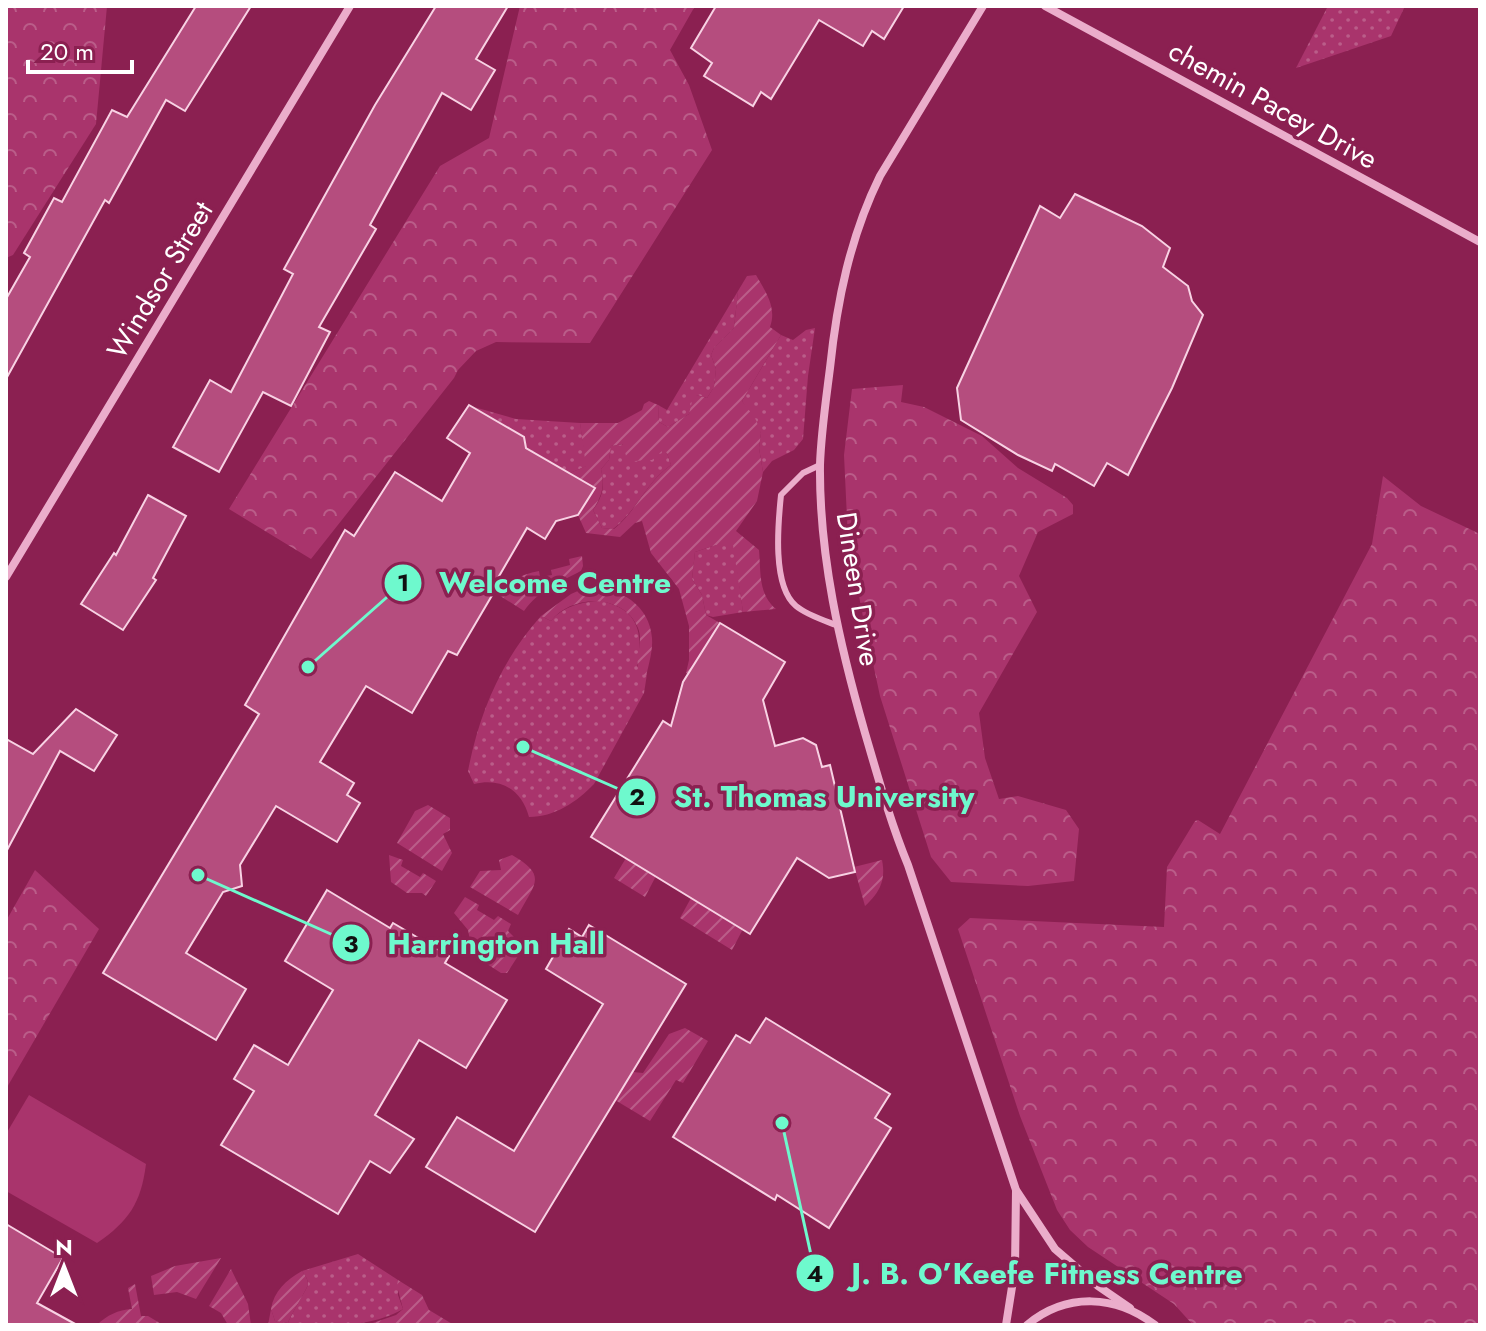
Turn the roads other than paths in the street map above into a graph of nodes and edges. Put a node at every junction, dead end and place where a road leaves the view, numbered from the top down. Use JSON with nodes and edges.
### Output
{"nodes":[{"id":1,"x":350,"y":6,"type":"edge"},
{"id":2,"x":983,"y":6,"type":"edge"},
{"id":3,"x":1045,"y":6,"type":"edge"},
{"id":4,"x":1480,"y":242,"type":"edge"},
{"id":5,"x":820,"y":465,"type":"junction"},
{"id":6,"x":6,"y":577,"type":"edge"},
{"id":7,"x":836,"y":625,"type":"junction"},
{"id":8,"x":1016,"y":1190,"type":"junction"},
{"id":9,"x":1130,"y":1308,"type":"junction"},
{"id":10,"x":1006,"y":1325,"type":"edge"},
{"id":11,"x":1027,"y":1325,"type":"edge"},
{"id":12,"x":1155,"y":1325,"type":"edge"}],
"edges":[{"from":1,"to":6,"type":"street","name":"Windsor Street"},
{"from":2,"to":5,"type":"street","name":"Dineen Drive"},
{"from":3,"to":4,"type":"street","name":"chemin Pacey Drive"},
{"from":5,"to":7,"type":"street","name":"Dineen Drive"},
{"from":5,"to":7,"type":"lane"},
{"from":7,"to":8,"type":"street","name":"Dineen Drive"},
{"from":8,"to":9,"type":"street"},
{"from":8,"to":10,"type":"street"},
{"from":9,"to":11,"type":"street"},
{"from":9,"to":12,"type":"street"}]}
